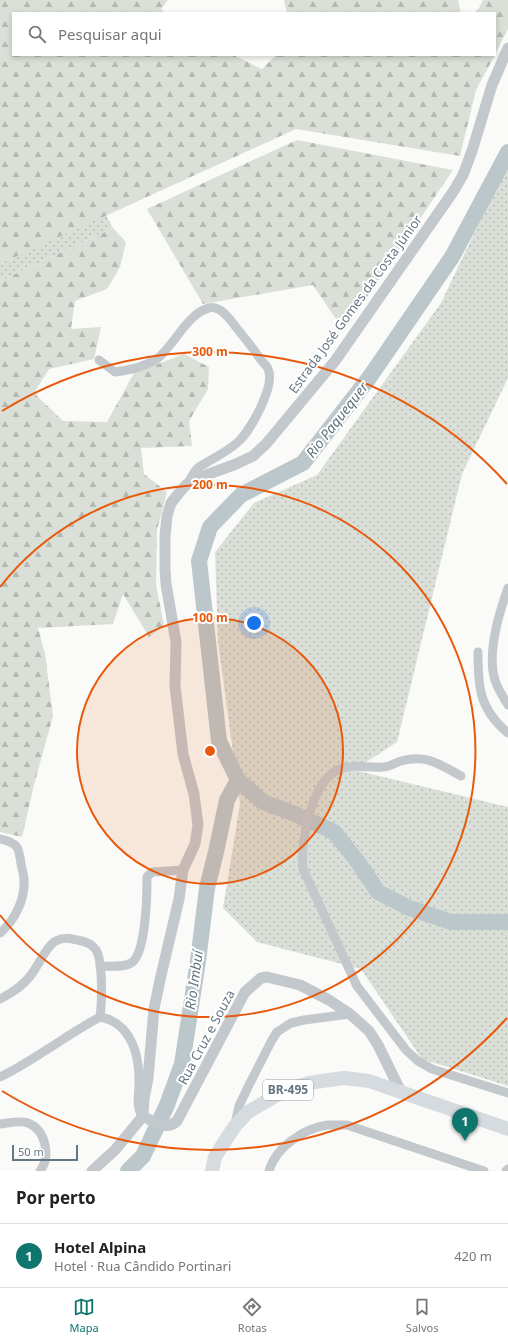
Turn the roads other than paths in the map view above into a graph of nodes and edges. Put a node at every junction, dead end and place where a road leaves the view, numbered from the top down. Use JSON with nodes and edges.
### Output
{"nodes":[{"id":1,"x":508,"y":48,"type":"edge"},
{"id":2,"x":99,"y":360,"type":"dead end"},
{"id":3,"x":186,"y":485,"type":"junction"},
{"id":4,"x":508,"y":588,"type":"edge"},
{"id":5,"x":478,"y":652,"type":"dead end"},
{"id":6,"x":493,"y":667,"type":"junction"},
{"id":7,"x":478,"y":673,"type":"junction"},
{"id":8,"x":508,"y":705,"type":"edge"},
{"id":9,"x":508,"y":733,"type":"edge"},
{"id":10,"x":461,"y":776,"type":"dead end"},
{"id":11,"x":0,"y":839,"type":"edge"},
{"id":12,"x":183,"y":870,"type":"junction"},
{"id":13,"x":0,"y":933,"type":"edge"},
{"id":14,"x":100,"y":966,"type":"junction"},
{"id":15,"x":0,"y":999,"type":"edge"},
{"id":16,"x":350,"y":1014,"type":"junction"},
{"id":17,"x":100,"y":1017,"type":"junction"},
{"id":18,"x":0,"y":1077,"type":"edge"},
{"id":19,"x":401,"y":1092,"type":"junction"},
{"id":20,"x":508,"y":1093,"type":"edge"},
{"id":21,"x":147,"y":1118,"type":"junction"},
{"id":22,"x":0,"y":1124,"type":"edge"},
{"id":23,"x":235,"y":1126,"type":"junction"},
{"id":24,"x":508,"y":1129,"type":"edge"},
{"id":25,"x":508,"y":1169,"type":"edge"},
{"id":26,"x":40,"y":1171,"type":"edge"},
{"id":27,"x":92,"y":1171,"type":"edge"},
{"id":28,"x":212,"y":1171,"type":"edge"},
{"id":29,"x":269,"y":1171,"type":"edge"},
{"id":30,"x":484,"y":1171,"type":"edge"},
{"id":31,"x":506,"y":1171,"type":"edge"}],
"edges":[{"from":1,"to":3,"type":"street","name":"Estrada José Gomes da Costa Júnior"},
{"from":2,"to":3,"type":"street"},
{"from":3,"to":12,"type":"street","name":"Estrada José Gomes da Costa Júnior"},
{"from":4,"to":6,"type":"street"},
{"from":5,"to":7,"type":"street"},
{"from":6,"to":7,"type":"street"},
{"from":6,"to":8,"type":"street"},
{"from":7,"to":9,"type":"street"},
{"from":10,"to":20,"type":"street"},
{"from":11,"to":13,"type":"street"},
{"from":12,"to":14,"type":"street"},
{"from":12,"to":21,"type":"street","name":"Estrada José Gomes da Costa Júnior"},
{"from":14,"to":15,"type":"street"},
{"from":14,"to":17,"type":"street"},
{"from":16,"to":19,"type":"street","name":"Rua Cruz e Souza"},
{"from":16,"to":21,"type":"street","name":"Rua Cruz e Souza"},
{"from":16,"to":23,"type":"street"},
{"from":17,"to":18,"type":"street"},
{"from":17,"to":21,"type":"street"},
{"from":19,"to":23,"type":"main road","number":"BR-495"},
{"from":19,"to":24,"type":"main road","number":"BR-495"},
{"from":21,"to":27,"type":"street"},
{"from":22,"to":26,"type":"street"},
{"from":23,"to":28,"type":"main road","number":"BR-495"},
{"from":25,"to":31,"type":"street"},
{"from":29,"to":30,"type":"street"}]}
